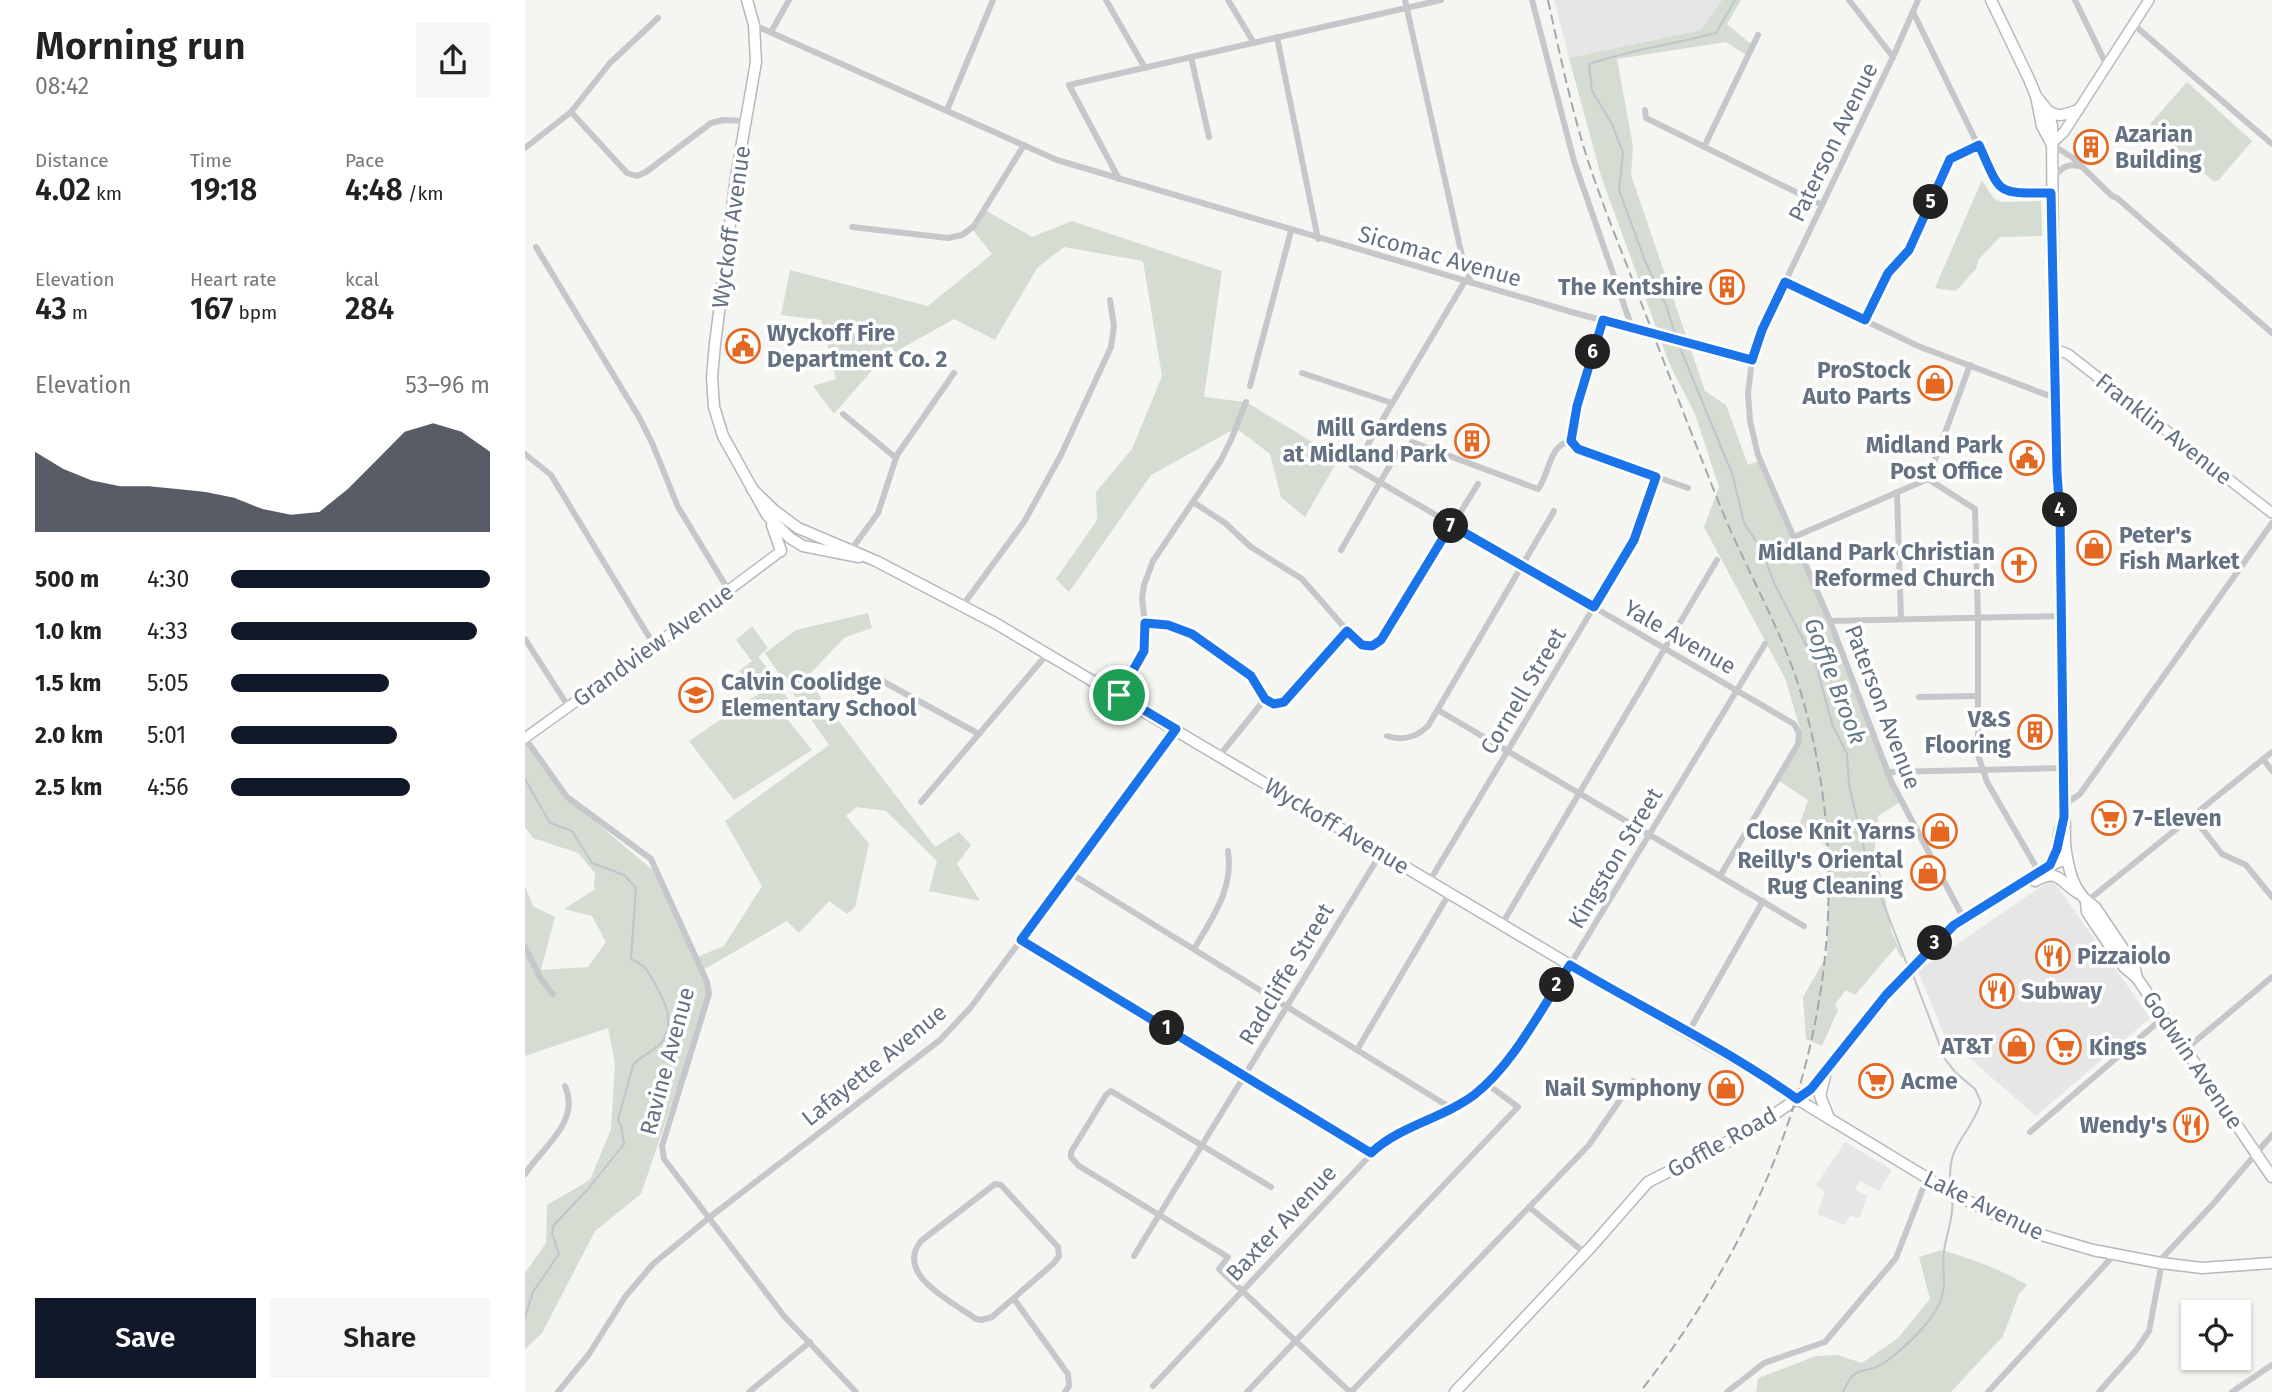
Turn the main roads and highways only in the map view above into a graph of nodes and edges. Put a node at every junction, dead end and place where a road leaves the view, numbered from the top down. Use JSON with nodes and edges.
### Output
{"nodes":[{"id":1,"x":747,"y":0,"type":"edge"},
{"id":2,"x":1991,"y":0,"type":"edge"},
{"id":3,"x":2036,"y":96,"type":"junction"},
{"id":4,"x":2045,"y":107,"type":"junction"},
{"id":5,"x":2078,"y":110,"type":"road end"},
{"id":6,"x":2051,"y":144,"type":"junction"},
{"id":7,"x":752,"y":489,"type":"junction"},
{"id":8,"x":767,"y":515,"type":"junction"},
{"id":9,"x":798,"y":528,"type":"junction"},
{"id":10,"x":790,"y":538,"type":"junction"},
{"id":11,"x":873,"y":560,"type":"junction"},
{"id":12,"x":2064,"y":817,"type":"junction"},
{"id":13,"x":2067,"y":859,"type":"junction"},
{"id":14,"x":2050,"y":865,"type":"junction"},
{"id":15,"x":2022,"y":882,"type":"junction"},
{"id":16,"x":2083,"y":898,"type":"junction"},
{"id":17,"x":1826,"y":1070,"type":"junction"},
{"id":18,"x":1797,"y":1099,"type":"junction"},
{"id":19,"x":1829,"y":1119,"type":"junction"},
{"id":20,"x":2272,"y":1177,"type":"edge"},
{"id":21,"x":2272,"y":1263,"type":"edge"},
{"id":22,"x":1455,"y":1392,"type":"edge"}],
"edges":[{"from":1,"to":7,"type":"main road","name":"Wyckoff Avenue"},
{"from":2,"to":3,"type":"main road","name":"Godwin Avenue"},
{"from":3,"to":4,"type":"main road","name":"Godwin Avenue"},
{"from":3,"to":6,"type":"main road","name":"Godwin Avenue"},
{"from":4,"to":5,"type":"main road"},
{"from":4,"to":6,"type":"main road","name":"Godwin Avenue"},
{"from":6,"to":12,"type":"main road","name":"Godwin Avenue"},
{"from":7,"to":8,"type":"main road","name":"Wyckoff Avenue"},
{"from":7,"to":9,"type":"main road","name":"Wyckoff Avenue"},
{"from":8,"to":10,"type":"main road","name":"Wyckoff Avenue"},
{"from":8,"to":10,"type":"main road"},
{"from":9,"to":10,"type":"main road"},
{"from":9,"to":11,"type":"main road","name":"Wyckoff Avenue"},
{"from":10,"to":11,"type":"main road","name":"Wyckoff Avenue"},
{"from":11,"to":18,"type":"main road","name":"Wyckoff Avenue"},
{"from":12,"to":13,"type":"main road","name":"Godwin Avenue"},
{"from":12,"to":14,"type":"main road"},
{"from":13,"to":14,"type":"main road","name":"Goffle Road"},
{"from":13,"to":16,"type":"main road","name":"Godwin Avenue"},
{"from":14,"to":15,"type":"main road","name":"Goffle Road"},
{"from":15,"to":16,"type":"main road"},
{"from":15,"to":17,"type":"main road","name":"Goffle Road"},
{"from":16,"to":20,"type":"main road","name":"Godwin Avenue"},
{"from":17,"to":18,"type":"main road","name":"Goffle Road"},
{"from":17,"to":19,"type":"main road"},
{"from":18,"to":19,"type":"main road","name":"Lake Avenue"},
{"from":18,"to":22,"type":"main road","name":"Goffle Road"},
{"from":19,"to":21,"type":"main road","name":"Lake Avenue"}]}
